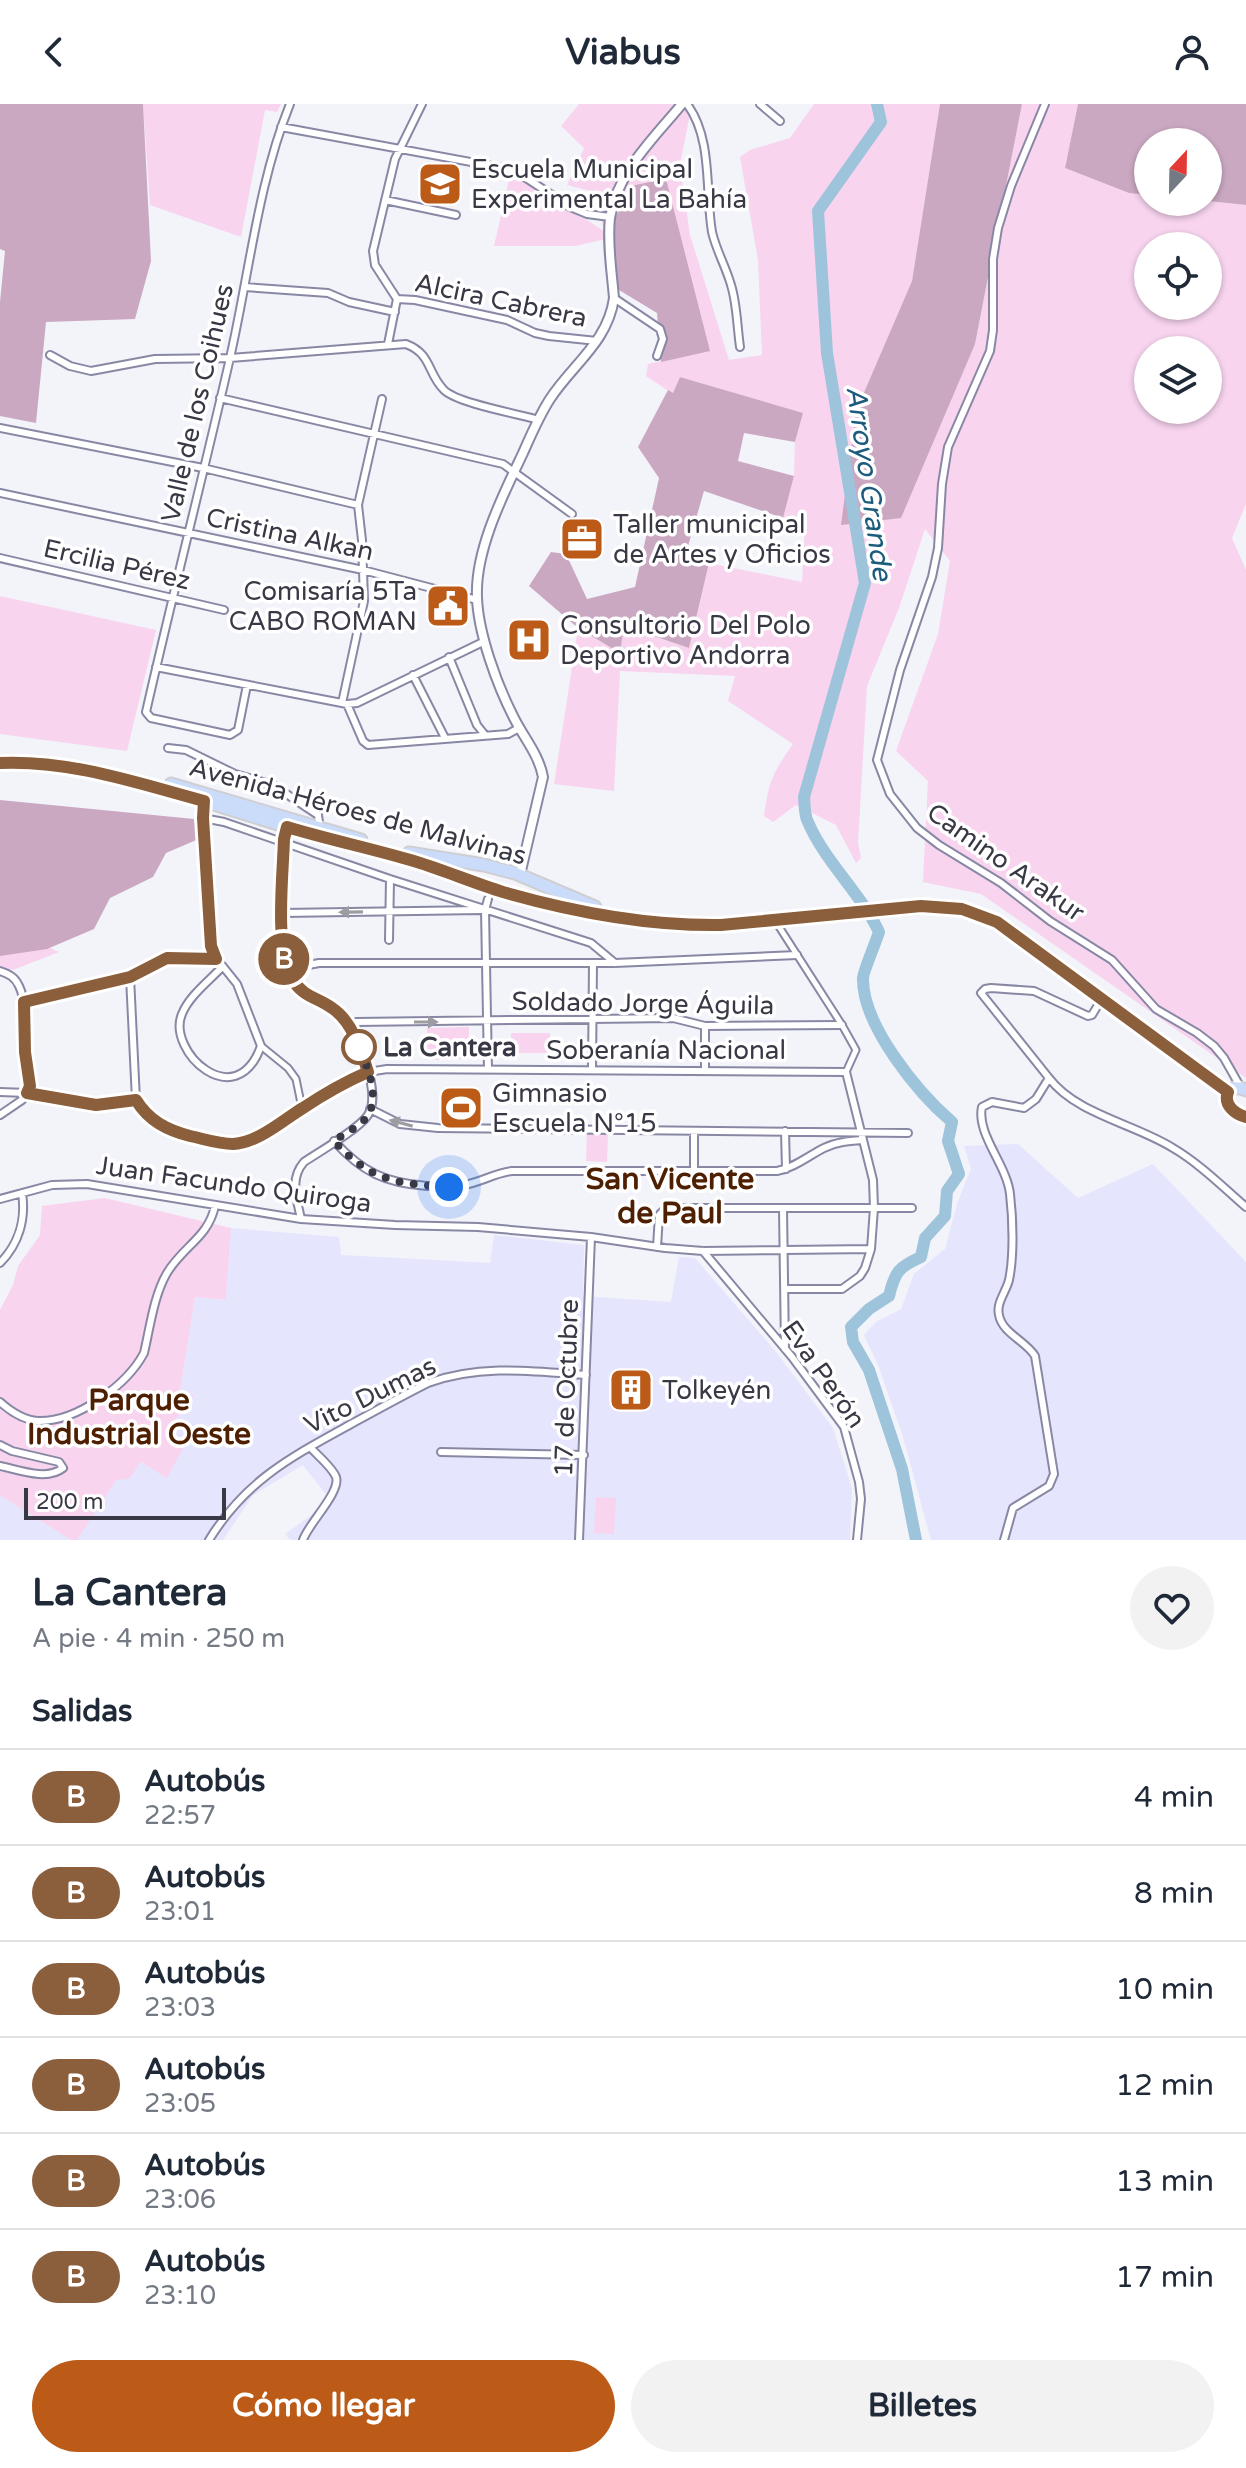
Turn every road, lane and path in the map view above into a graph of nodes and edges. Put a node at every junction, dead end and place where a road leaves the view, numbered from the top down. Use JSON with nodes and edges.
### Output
{"nodes":[{"id":1,"x":290,"y":104,"type":"edge"},
{"id":2,"x":422,"y":104,"type":"edge"},
{"id":3,"x":684,"y":104,"type":"edge"},
{"id":4,"x":760,"y":104,"type":"edge"},
{"id":5,"x":1045,"y":104,"type":"edge"},
{"id":6,"x":780,"y":121,"type":"dead end"},
{"id":7,"x":281,"y":127,"type":"junction"},
{"id":8,"x":400,"y":149,"type":"junction"},
{"id":9,"x":385,"y":200,"type":"junction"},
{"id":10,"x":456,"y":215,"type":"dead end"},
{"id":11,"x":610,"y":217,"type":"junction"},
{"id":12,"x":245,"y":287,"type":"junction"},
{"id":13,"x":614,"y":298,"type":"junction"},
{"id":14,"x":397,"y":299,"type":"junction"},
{"id":15,"x":395,"y":312,"type":"junction"},
{"id":16,"x":597,"y":341,"type":"junction"},
{"id":17,"x":388,"y":344,"type":"junction"},
{"id":18,"x":740,"y":347,"type":"dead end"},
{"id":19,"x":50,"y":355,"type":"dead end"},
{"id":20,"x":657,"y":356,"type":"dead end"},
{"id":21,"x":230,"y":358,"type":"junction"},
{"id":22,"x":220,"y":398,"type":"junction"},
{"id":23,"x":382,"y":399,"type":"dead end"},
{"id":24,"x":539,"y":420,"type":"junction"},
{"id":25,"x":0,"y":428,"type":"edge"},
{"id":26,"x":372,"y":435,"type":"junction"},
{"id":27,"x":203,"y":468,"type":"junction"},
{"id":28,"x":515,"y":470,"type":"junction"},
{"id":29,"x":0,"y":493,"type":"edge"},
{"id":30,"x":358,"y":505,"type":"junction"},
{"id":31,"x":572,"y":514,"type":"dead end"},
{"id":32,"x":188,"y":533,"type":"junction"},
{"id":33,"x":0,"y":558,"type":"edge"},
{"id":34,"x":363,"y":570,"type":"junction"},
{"id":35,"x":173,"y":598,"type":"junction"},
{"id":36,"x":477,"y":600,"type":"junction"},
{"id":37,"x":224,"y":610,"type":"dead end"},
{"id":38,"x":485,"y":641,"type":"junction"},
{"id":39,"x":449,"y":657,"type":"junction"},
{"id":40,"x":156,"y":667,"type":"junction"},
{"id":41,"x":413,"y":675,"type":"junction"},
{"id":42,"x":247,"y":685,"type":"junction"},
{"id":43,"x":344,"y":704,"type":"junction"},
{"id":44,"x":519,"y":728,"type":"junction"},
{"id":45,"x":485,"y":735,"type":"junction"},
{"id":46,"x":445,"y":738,"type":"junction"},
{"id":47,"x":168,"y":748,"type":"dead end"},
{"id":48,"x":0,"y":761,"type":"edge"},
{"id":49,"x":205,"y":797,"type":"junction"},
{"id":50,"x":203,"y":818,"type":"junction"},
{"id":51,"x":288,"y":823,"type":"junction"},
{"id":52,"x":320,"y":829,"type":"junction"},
{"id":53,"x":284,"y":843,"type":"junction"},
{"id":54,"x":522,"y":859,"type":"junction"},
{"id":55,"x":484,"y":865,"type":"junction"},
{"id":56,"x":501,"y":869,"type":"junction"},
{"id":57,"x":522,"y":876,"type":"junction"},
{"id":58,"x":390,"y":879,"type":"junction"},
{"id":59,"x":480,"y":884,"type":"junction"},
{"id":60,"x":501,"y":891,"type":"junction"},
{"id":61,"x":516,"y":895,"type":"junction"},
{"id":62,"x":488,"y":899,"type":"junction"},
{"id":63,"x":485,"y":910,"type":"junction"},
{"id":64,"x":389,"y":912,"type":"junction"},
{"id":65,"x":283,"y":913,"type":"junction"},
{"id":66,"x":618,"y":916,"type":"junction"},
{"id":67,"x":775,"y":921,"type":"junction"},
{"id":68,"x":389,"y":940,"type":"dead end"},
{"id":69,"x":797,"y":955,"type":"junction"},
{"id":70,"x":216,"y":959,"type":"junction"},
{"id":71,"x":487,"y":962,"type":"junction"},
{"id":72,"x":593,"y":963,"type":"junction"},
{"id":73,"x":615,"y":963,"type":"junction"},
{"id":74,"x":222,"y":967,"type":"junction"},
{"id":75,"x":287,"y":969,"type":"junction"},
{"id":76,"x":0,"y":971,"type":"edge"},
{"id":77,"x":130,"y":977,"type":"junction"},
{"id":78,"x":1101,"y":1000,"type":"junction"},
{"id":79,"x":24,"y":1002,"type":"junction"},
{"id":80,"x":592,"y":1020,"type":"junction"},
{"id":81,"x":487,"y":1021,"type":"junction"},
{"id":82,"x":349,"y":1025,"type":"junction"},
{"id":83,"x":842,"y":1025,"type":"junction"},
{"id":84,"x":705,"y":1026,"type":"junction"},
{"id":85,"x":261,"y":1046,"type":"junction"},
{"id":86,"x":488,"y":1069,"type":"junction"},
{"id":87,"x":592,"y":1070,"type":"junction"},
{"id":88,"x":705,"y":1071,"type":"junction"},
{"id":89,"x":368,"y":1072,"type":"junction"},
{"id":90,"x":846,"y":1072,"type":"junction"},
{"id":91,"x":1049,"y":1078,"type":"junction"},
{"id":92,"x":1244,"y":1089,"type":"edge"},
{"id":93,"x":0,"y":1092,"type":"edge"},
{"id":94,"x":1228,"y":1092,"type":"junction"},
{"id":95,"x":27,"y":1093,"type":"junction"},
{"id":96,"x":136,"y":1100,"type":"junction"},
{"id":97,"x":302,"y":1108,"type":"junction"},
{"id":98,"x":370,"y":1109,"type":"junction"},
{"id":99,"x":0,"y":1115,"type":"edge"},
{"id":100,"x":1246,"y":1117,"type":"edge"},
{"id":101,"x":694,"y":1131,"type":"junction"},
{"id":102,"x":785,"y":1131,"type":"junction"},
{"id":103,"x":859,"y":1131,"type":"junction"},
{"id":104,"x":908,"y":1133,"type":"dead end"},
{"id":105,"x":862,"y":1140,"type":"junction"},
{"id":106,"x":334,"y":1141,"type":"junction"},
{"id":107,"x":786,"y":1169,"type":"junction"},
{"id":108,"x":694,"y":1172,"type":"junction"},
{"id":109,"x":22,"y":1193,"type":"junction"},
{"id":110,"x":0,"y":1199,"type":"edge"},
{"id":111,"x":215,"y":1206,"type":"junction"},
{"id":112,"x":1246,"y":1207,"type":"edge"},
{"id":113,"x":874,"y":1208,"type":"junction"},
{"id":114,"x":912,"y":1208,"type":"dead end"},
{"id":115,"x":783,"y":1209,"type":"junction"},
{"id":116,"x":301,"y":1219,"type":"junction"},
{"id":117,"x":591,"y":1237,"type":"junction"},
{"id":118,"x":657,"y":1247,"type":"junction"},
{"id":119,"x":871,"y":1249,"type":"junction"},
{"id":120,"x":783,"y":1250,"type":"junction"},
{"id":121,"x":703,"y":1251,"type":"junction"},
{"id":122,"x":0,"y":1263,"type":"edge"},
{"id":123,"x":784,"y":1289,"type":"junction"},
{"id":124,"x":785,"y":1349,"type":"junction"},
{"id":125,"x":586,"y":1375,"type":"junction"},
{"id":126,"x":0,"y":1402,"type":"edge"},
{"id":127,"x":0,"y":1445,"type":"edge"},
{"id":128,"x":310,"y":1447,"type":"junction"},
{"id":129,"x":441,"y":1452,"type":"dead end"},
{"id":130,"x":584,"y":1455,"type":"junction"},
{"id":131,"x":0,"y":1466,"type":"edge"},
{"id":132,"x":209,"y":1540,"type":"edge"},
{"id":133,"x":303,"y":1540,"type":"edge"},
{"id":134,"x":579,"y":1540,"type":"edge"},
{"id":135,"x":857,"y":1540,"type":"edge"},
{"id":136,"x":1004,"y":1540,"type":"edge"}],
"edges":[{"from":1,"to":7,"type":"street","name":"Valle de los Coihues"},
{"from":2,"to":8,"type":"street"},
{"from":3,"to":11,"type":"street"},
{"from":3,"to":18,"type":"street"},
{"from":4,"to":6,"type":"street"},
{"from":5,"to":92,"type":"street","name":"Camino Arakur"},
{"from":7,"to":8,"type":"street"},
{"from":7,"to":12,"type":"street","name":"Valle de los Coihues"},
{"from":8,"to":9,"type":"street"},
{"from":8,"to":11,"type":"street"},
{"from":9,"to":10,"type":"street"},
{"from":9,"to":14,"type":"street"},
{"from":11,"to":13,"type":"street"},
{"from":12,"to":15,"type":"street","name":"Alcira Cabrera"},
{"from":12,"to":21,"type":"street","name":"Valle de los Coihues"},
{"from":13,"to":16,"type":"street"},
{"from":13,"to":20,"type":"street"},
{"from":14,"to":15,"type":"street"},
{"from":14,"to":16,"type":"street","name":"Alcira Cabrera"},
{"from":15,"to":17,"type":"street"},
{"from":16,"to":24,"type":"street"},
{"from":17,"to":21,"type":"street"},
{"from":17,"to":24,"type":"street"},
{"from":19,"to":21,"type":"street"},
{"from":21,"to":22,"type":"street","name":"Valle de los Coihues"},
{"from":22,"to":26,"type":"street"},
{"from":22,"to":27,"type":"street","name":"Valle de los Coihues"},
{"from":23,"to":26,"type":"street"},
{"from":24,"to":28,"type":"street"},
{"from":25,"to":27,"type":"street"},
{"from":26,"to":28,"type":"street"},
{"from":26,"to":30,"type":"street"},
{"from":27,"to":30,"type":"street"},
{"from":27,"to":32,"type":"street","name":"Valle de los Coihues"},
{"from":28,"to":31,"type":"street"},
{"from":28,"to":36,"type":"street"},
{"from":29,"to":32,"type":"street","name":"Cristina Alkan"},
{"from":30,"to":34,"type":"street"},
{"from":32,"to":34,"type":"street","name":"Cristina Alkan"},
{"from":32,"to":35,"type":"street","name":"Valle de los Coihues"},
{"from":33,"to":35,"type":"street","name":"Ercilia Pérez"},
{"from":34,"to":36,"type":"street","name":"Cristina Alkan"},
{"from":34,"to":43,"type":"street"},
{"from":35,"to":37,"type":"street","name":"Ercilia Pérez"},
{"from":35,"to":40,"type":"street","name":"Valle de los Coihues"},
{"from":36,"to":38,"type":"street"},
{"from":38,"to":39,"type":"street"},
{"from":38,"to":44,"type":"street"},
{"from":39,"to":41,"type":"street"},
{"from":39,"to":45,"type":"street"},
{"from":40,"to":42,"type":"street"},
{"from":40,"to":42,"type":"street","name":"Valle de los Coihues"},
{"from":41,"to":43,"type":"street"},
{"from":41,"to":46,"type":"street"},
{"from":42,"to":43,"type":"street"},
{"from":43,"to":46,"type":"street"},
{"from":44,"to":45,"type":"street"},
{"from":44,"to":54,"type":"street"},
{"from":45,"to":46,"type":"street"},
{"from":47,"to":52,"type":"street"},
{"from":48,"to":49,"type":"highway","name":"Avenida Héroes de Malvinas"},
{"from":49,"to":50,"type":"street"},
{"from":49,"to":51,"type":"highway","name":"Avenida Héroes de Malvinas"},
{"from":50,"to":53,"type":"street"},
{"from":50,"to":70,"type":"street"},
{"from":51,"to":52,"type":"highway","name":"Avenida Héroes de Malvinas"},
{"from":51,"to":53,"type":"street"},
{"from":51,"to":59,"type":"highway","name":"Avenida Héroes de Malvinas"},
{"from":52,"to":55,"type":"highway","name":"Avenida Héroes de Malvinas"},
{"from":53,"to":58,"type":"street"},
{"from":53,"to":65,"type":"street"},
{"from":54,"to":56,"type":"street"},
{"from":54,"to":57,"type":"street"},
{"from":55,"to":56,"type":"highway","name":"Avenida Héroes de Malvinas"},
{"from":55,"to":59,"type":"highway"},
{"from":56,"to":57,"type":"highway","name":"Avenida Héroes de Malvinas"},
{"from":57,"to":61,"type":"highway"},
{"from":57,"to":66,"type":"highway","name":"Avenida Héroes de Malvinas"},
{"from":58,"to":63,"type":"street"},
{"from":58,"to":64,"type":"street"},
{"from":59,"to":60,"type":"highway","name":"Avenida Héroes de Malvinas"},
{"from":59,"to":62,"type":"street"},
{"from":60,"to":61,"type":"highway","name":"Avenida Héroes de Malvinas"},
{"from":60,"to":62,"type":"street"},
{"from":61,"to":66,"type":"highway","name":"Avenida Héroes de Malvinas"},
{"from":62,"to":63,"type":"street"},
{"from":63,"to":64,"type":"street"},
{"from":63,"to":71,"type":"street"},
{"from":63,"to":73,"type":"street"},
{"from":64,"to":65,"type":"street","one_way":true},
{"from":64,"to":68,"type":"street"},
{"from":65,"to":75,"type":"street"},
{"from":66,"to":67,"type":"highway","name":"Avenida Héroes de Malvinas"},
{"from":67,"to":69,"type":"street"},
{"from":67,"to":78,"type":"highway","name":"Avenida Héroes de Malvinas"},
{"from":69,"to":73,"type":"street"},
{"from":69,"to":83,"type":"street"},
{"from":70,"to":74,"type":"street"},
{"from":70,"to":77,"type":"street"},
{"from":71,"to":72,"type":"street"},
{"from":71,"to":75,"type":"street"},
{"from":71,"to":81,"type":"street"},
{"from":72,"to":73,"type":"street"},
{"from":72,"to":80,"type":"street"},
{"from":74,"to":85,"type":"street"},
{"from":74,"to":85,"type":"street"},
{"from":75,"to":82,"type":"street"},
{"from":76,"to":79,"type":"street"},
{"from":77,"to":79,"type":"street"},
{"from":77,"to":96,"type":"street"},
{"from":78,"to":91,"type":"street"},
{"from":78,"to":94,"type":"highway","name":"Avenida Héroes de Malvinas"},
{"from":79,"to":95,"type":"street"},
{"from":80,"to":81,"type":"street","name":"Soldado Jorge Águila"},
{"from":80,"to":84,"type":"street","name":"Soldado Jorge Águila"},
{"from":80,"to":87,"type":"street"},
{"from":82,"to":81,"type":"street","name":"Soldado Jorge Águila","one_way":true},
{"from":81,"to":86,"type":"street"},
{"from":82,"to":89,"type":"street"},
{"from":83,"to":84,"type":"street","name":"Soldado Jorge Águila"},
{"from":83,"to":90,"type":"street"},
{"from":84,"to":88,"type":"street"},
{"from":85,"to":97,"type":"street"},
{"from":86,"to":87,"type":"street","name":"Soberanía Nacional"},
{"from":86,"to":89,"type":"street","name":"Soberanía Nacional"},
{"from":87,"to":88,"type":"street","name":"Soberanía Nacional"},
{"from":88,"to":90,"type":"street","name":"Soberanía Nacional"},
{"from":89,"to":97,"type":"street","name":"Soberanía Nacional"},
{"from":89,"to":98,"type":"street"},
{"from":90,"to":103,"type":"street"},
{"from":91,"to":112,"type":"street"},
{"from":91,"to":136,"type":"street"},
{"from":92,"to":94,"type":"highway"},
{"from":93,"to":95,"type":"street"},
{"from":94,"to":100,"type":"highway","name":"Avenida Héroes de Malvinas"},
{"from":95,"to":96,"type":"street"},
{"from":95,"to":99,"type":"street"},
{"from":96,"to":97,"type":"street","name":"Soberanía Nacional"},
{"from":101,"to":98,"type":"street","one_way":true},
{"from":98,"to":106,"type":"street"},
{"from":101,"to":102,"type":"street"},
{"from":101,"to":108,"type":"street"},
{"from":102,"to":103,"type":"street"},
{"from":102,"to":107,"type":"street"},
{"from":103,"to":104,"type":"street"},
{"from":103,"to":105,"type":"street"},
{"from":105,"to":107,"type":"street"},
{"from":105,"to":113,"type":"street"},
{"from":106,"to":108,"type":"street"},
{"from":106,"to":116,"type":"street"},
{"from":107,"to":108,"type":"street"},
{"from":109,"to":110,"type":"street","name":"Juan Facundo Quiroga"},
{"from":109,"to":111,"type":"street","name":"Juan Facundo Quiroga"},
{"from":109,"to":122,"type":"street"},
{"from":111,"to":116,"type":"street","name":"Juan Facundo Quiroga"},
{"from":111,"to":126,"type":"street"},
{"from":113,"to":114,"type":"street"},
{"from":113,"to":115,"type":"street"},
{"from":113,"to":119,"type":"street"},
{"from":115,"to":118,"type":"street"},
{"from":115,"to":120,"type":"street"},
{"from":116,"to":117,"type":"street","name":"Juan Facundo Quiroga"},
{"from":117,"to":118,"type":"street","name":"Juan Facundo Quiroga"},
{"from":117,"to":125,"type":"street","name":"17 de Octubre"},
{"from":118,"to":121,"type":"street","name":"Juan Facundo Quiroga"},
{"from":119,"to":120,"type":"street","name":"Juan Facundo Quiroga"},
{"from":119,"to":123,"type":"street"},
{"from":120,"to":121,"type":"street","name":"Juan Facundo Quiroga"},
{"from":120,"to":123,"type":"street"},
{"from":121,"to":124,"type":"street","name":"Eva Perón"},
{"from":123,"to":124,"type":"street"},
{"from":124,"to":135,"type":"street","name":"Eva Perón"},
{"from":125,"to":128,"type":"street","name":"Vito Dumas"},
{"from":125,"to":130,"type":"street","name":"17 de Octubre"},
{"from":127,"to":131,"type":"street"},
{"from":128,"to":132,"type":"street","name":"Vito Dumas"},
{"from":128,"to":133,"type":"street"},
{"from":129,"to":130,"type":"street"},
{"from":130,"to":134,"type":"street","name":"17 de Octubre"}]}
